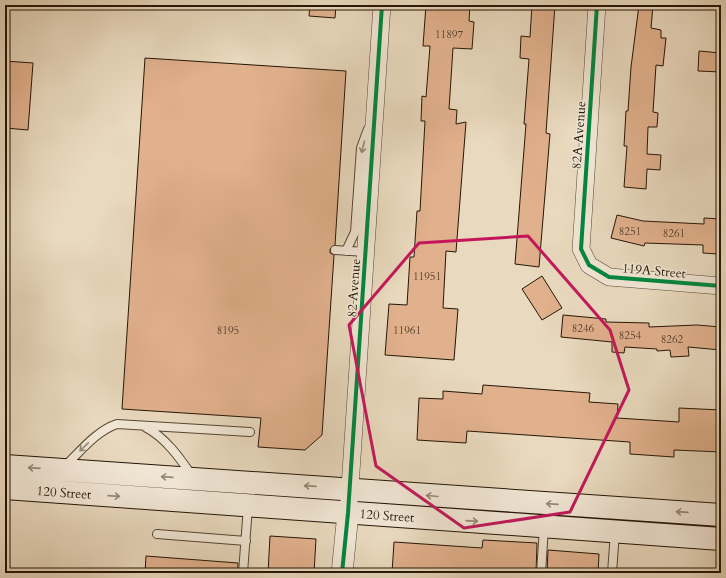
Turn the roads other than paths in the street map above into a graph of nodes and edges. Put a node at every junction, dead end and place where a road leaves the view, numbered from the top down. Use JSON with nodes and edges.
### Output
{"nodes":[{"id":1,"x":382,"y":5,"type":"edge"},
{"id":2,"x":597,"y":5,"type":"edge"},
{"id":3,"x":376,"y":110,"type":"junction"},
{"id":4,"x":335,"y":250,"type":"dead end"},
{"id":5,"x":346,"y":251,"type":"junction"},
{"id":6,"x":366,"y":252,"type":"junction"},
{"id":7,"x":589,"y":265,"type":"joint"},
{"id":8,"x":721,"y":286,"type":"edge"},
{"id":9,"x":142,"y":426,"type":"junction"},
{"id":10,"x":250,"y":432,"type":"dead end"},
{"id":11,"x":5,"y":466,"type":"edge"},
{"id":12,"x":62,"y":470,"type":"junction"},
{"id":13,"x":193,"y":478,"type":"junction"},
{"id":14,"x":5,"y":488,"type":"edge"},
{"id":15,"x":349,"y":489,"type":"junction"},
{"id":16,"x":248,"y":506,"type":"junction"},
{"id":17,"x":348,"y":513,"type":"junction"},
{"id":18,"x":721,"y":515,"type":"edge"},
{"id":19,"x":544,"y":526,"type":"junction"},
{"id":20,"x":721,"y":530,"type":"edge"},
{"id":21,"x":615,"y":531,"type":"junction"},
{"id":22,"x":157,"y":534,"type":"dead end"},
{"id":23,"x":687,"y":536,"type":"junction"},
{"id":24,"x":721,"y":539,"type":"edge"},
{"id":25,"x":246,"y":541,"type":"junction"},
{"id":26,"x":243,"y":573,"type":"edge"},
{"id":27,"x":342,"y":573,"type":"edge"},
{"id":28,"x":541,"y":573,"type":"edge"},
{"id":29,"x":612,"y":573,"type":"edge"}],
"edges":[{"from":1,"to":3,"type":"street","name":"82 Avenue"},
{"from":2,"to":7,"type":"street","name":"82A Avenue"},
{"from":3,"to":5,"type":"lane","one_way":true},
{"from":3,"to":6,"type":"street","name":"82 Avenue"},
{"from":4,"to":5,"type":"lane"},
{"from":5,"to":6,"type":"lane"},
{"from":6,"to":15,"type":"street","name":"82 Avenue"},
{"from":7,"to":8,"type":"street","name":"119A Street"},
{"from":9,"to":10,"type":"lane"},
{"from":9,"to":12,"type":"lane","one_way":true},
{"from":9,"to":13,"type":"lane"},
{"from":12,"to":11,"type":"main road","name":"120 Street","one_way":true},
{"from":13,"to":12,"type":"main road","name":"120 Street","one_way":true},
{"from":15,"to":13,"type":"main road","name":"120 Street","one_way":true},
{"from":14,"to":16,"type":"main road","name":"120 Street","one_way":true},
{"from":15,"to":17,"type":"street","name":"82 Avenue"},
{"from":18,"to":15,"type":"main road","name":"120 Street","one_way":true},
{"from":16,"to":17,"type":"main road","name":"120 Street"},
{"from":16,"to":25,"type":"lane"},
{"from":17,"to":19,"type":"main road","name":"120 Street","one_way":true},
{"from":17,"to":27,"type":"street","name":"82 Avenue"},
{"from":19,"to":21,"type":"main road","name":"120 Street"},
{"from":19,"to":28,"type":"lane"},
{"from":20,"to":23,"type":"main road"},
{"from":21,"to":23,"type":"main road","name":"120 Street"},
{"from":21,"to":29,"type":"lane"},
{"from":22,"to":25,"type":"lane"},
{"from":23,"to":24,"type":"main road","name":"120 Street"},
{"from":25,"to":26,"type":"lane"}]}
